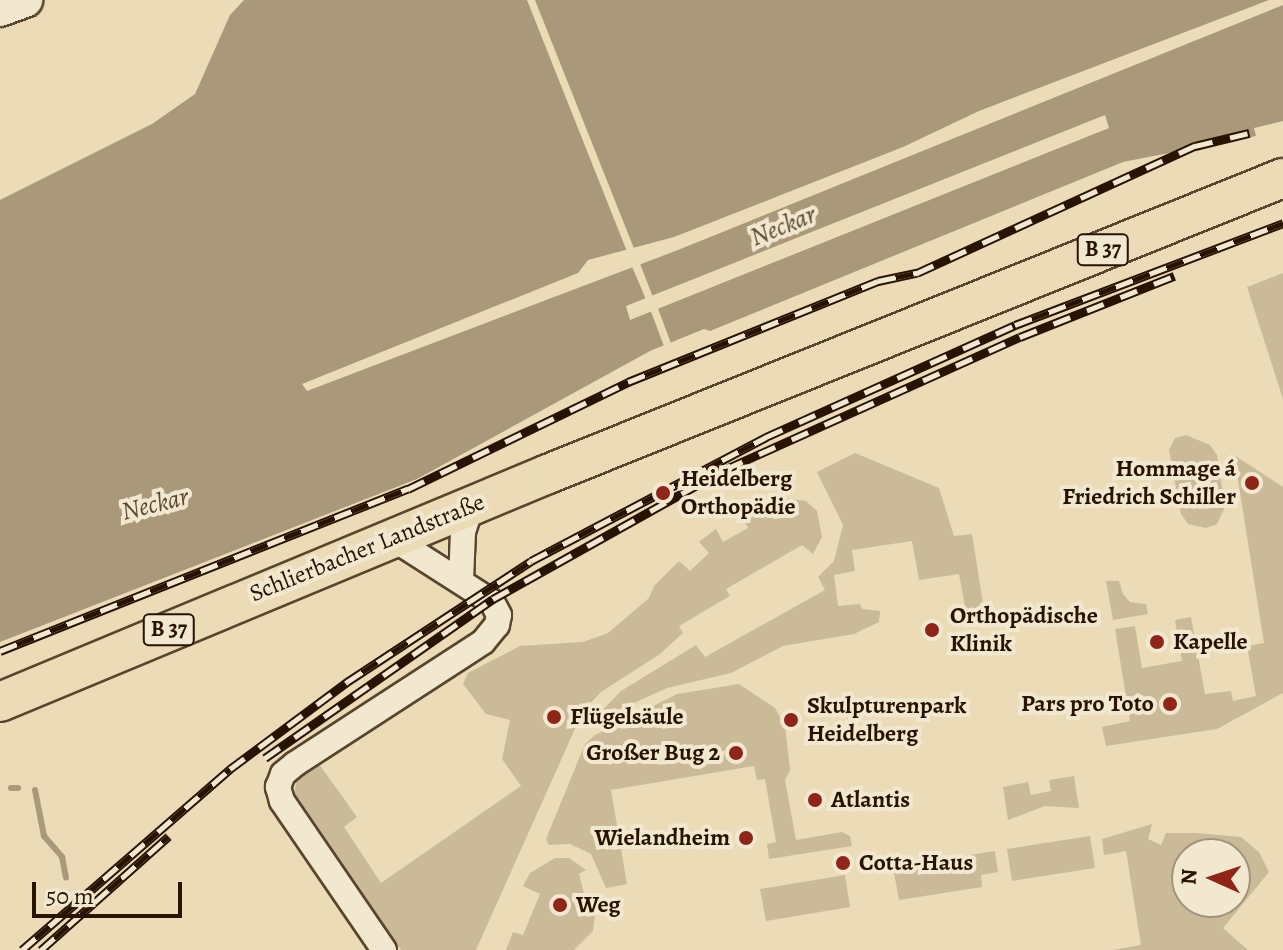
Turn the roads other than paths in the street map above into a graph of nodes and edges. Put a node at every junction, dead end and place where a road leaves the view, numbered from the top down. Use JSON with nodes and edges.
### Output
{"nodes":[{"id":1,"x":25,"y":0,"type":"edge"},
{"id":2,"x":0,"y":9,"type":"edge"},
{"id":3,"x":1283,"y":178,"type":"edge"},
{"id":4,"x":471,"y":507,"type":"junction"},
{"id":5,"x":398,"y":537,"type":"junction"},
{"id":6,"x":461,"y":580,"type":"junction"},
{"id":7,"x":0,"y":702,"type":"edge"},
{"id":8,"x":384,"y":950,"type":"edge"}],
"edges":[{"from":1,"to":2,"type":"main road"},
{"from":3,"to":4,"type":"main road","name":"Schlierbacher Landstraße","number":"B 37"},
{"from":4,"to":5,"type":"main road","name":"Schlierbacher Landstraße","number":"B 37"},
{"from":4,"to":6,"type":"street"},
{"from":5,"to":6,"type":"street"},
{"from":5,"to":7,"type":"main road","name":"Schlierbacher Landstraße","number":"B 37"},
{"from":6,"to":8,"type":"street"}]}
